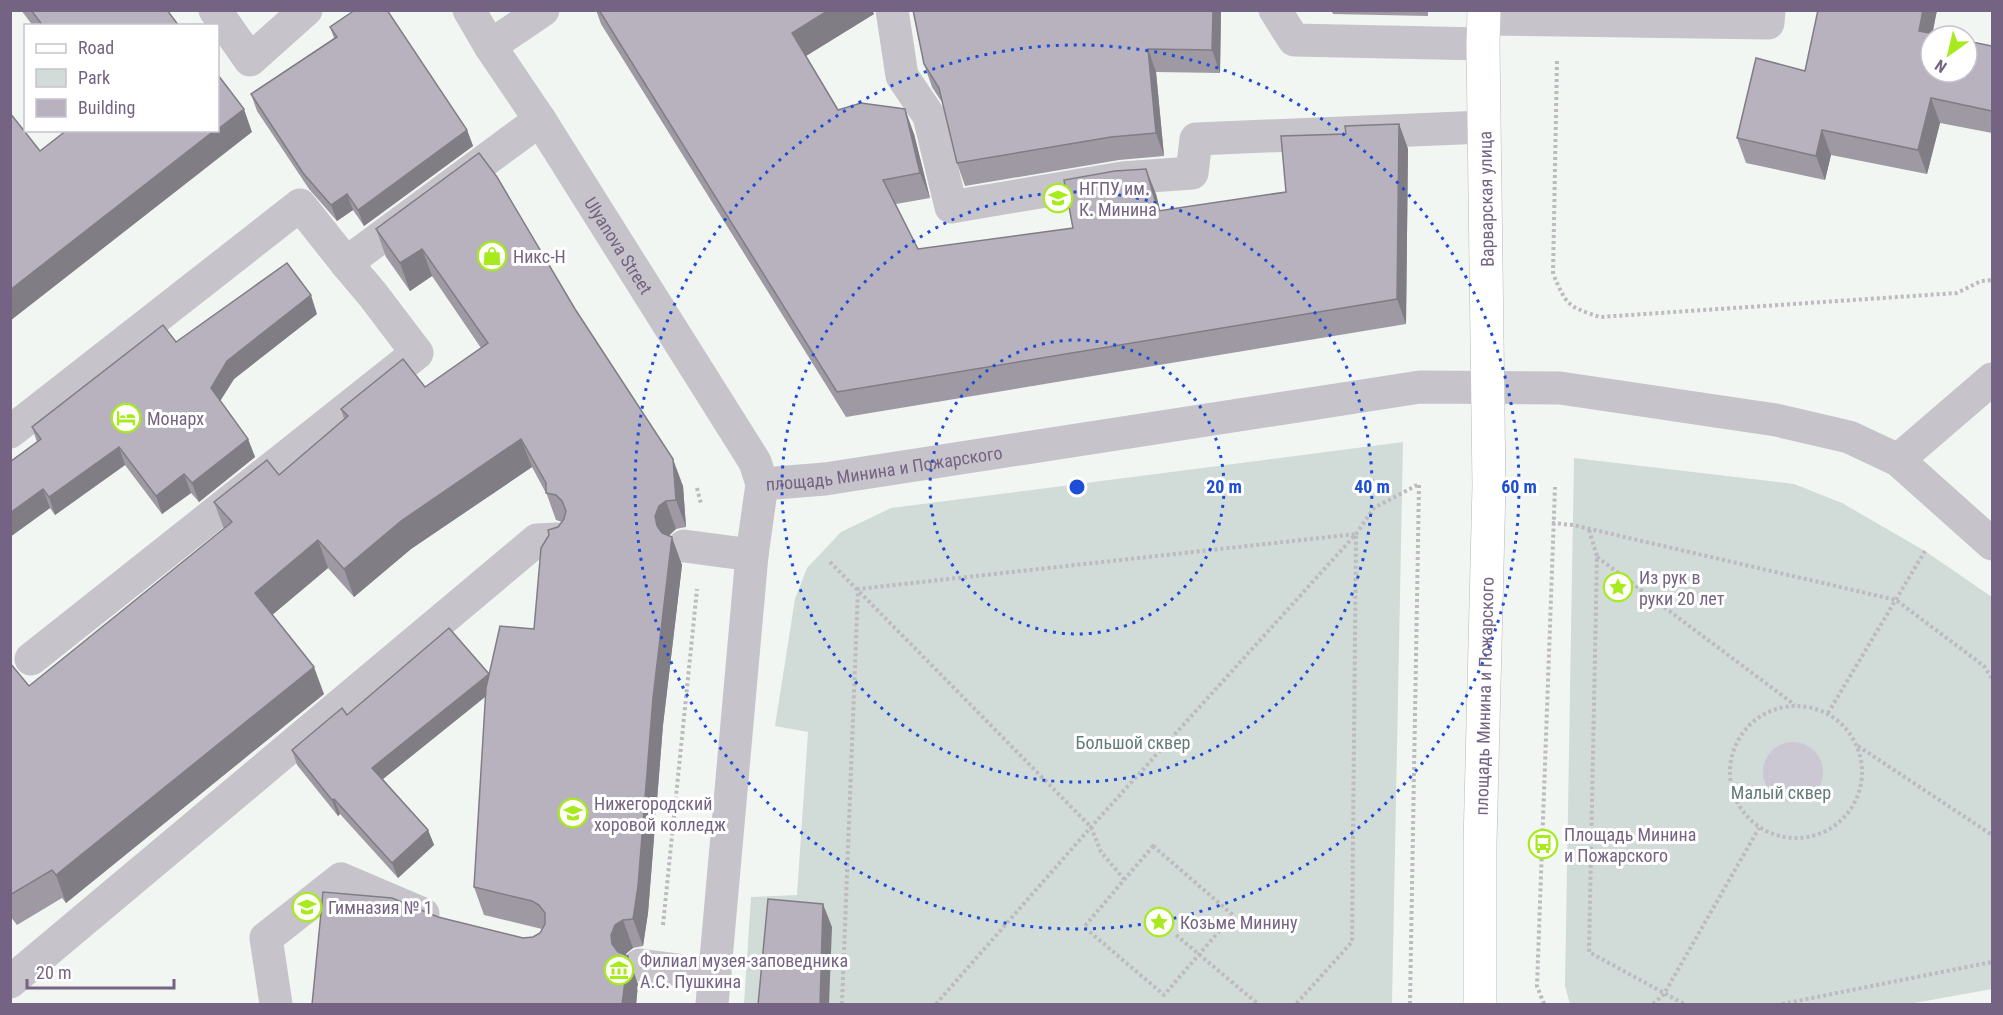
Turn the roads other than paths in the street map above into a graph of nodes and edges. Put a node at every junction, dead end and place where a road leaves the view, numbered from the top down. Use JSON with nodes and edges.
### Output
{"nodes":[{"id":1,"x":215,"y":10,"type":"edge"},
{"id":2,"x":306,"y":10,"type":"edge"},
{"id":3,"x":469,"y":10,"type":"edge"},
{"id":4,"x":543,"y":10,"type":"edge"},
{"id":5,"x":892,"y":10,"type":"edge"},
{"id":6,"x":1275,"y":10,"type":"edge"},
{"id":7,"x":1769,"y":10,"type":"edge"},
{"id":8,"x":1484,"y":24,"type":"edge"},
{"id":9,"x":490,"y":46,"type":"junction"},
{"id":10,"x":540,"y":120,"type":"junction"},
{"id":11,"x":1485,"y":127,"type":"junction"},
{"id":12,"x":346,"y":263,"type":"junction"},
{"id":13,"x":1992,"y":379,"type":"edge"},
{"id":14,"x":1488,"y":388,"type":"junction"},
{"id":15,"x":10,"y":432,"type":"edge"},
{"id":16,"x":1898,"y":460,"type":"junction"},
{"id":17,"x":762,"y":484,"type":"junction"},
{"id":18,"x":558,"y":539,"type":"edge"},
{"id":19,"x":1992,"y":544,"type":"edge"},
{"id":20,"x":692,"y":548,"type":"road end"},
{"id":21,"x":752,"y":555,"type":"junction"},
{"id":22,"x":31,"y":659,"type":"dead end"},
{"id":23,"x":453,"y":927,"type":"edge"},
{"id":24,"x":650,"y":966,"type":"road end"},
{"id":25,"x":10,"y":982,"type":"edge"},
{"id":26,"x":714,"y":990,"type":"edge"},
{"id":27,"x":276,"y":1005,"type":"edge"},
{"id":28,"x":1480,"y":1005,"type":"edge"}],
"edges":[{"from":1,"to":2,"type":"street"},
{"from":3,"to":9,"type":"street","name":"Ulyanova Street"},
{"from":4,"to":9,"type":"street"},
{"from":5,"to":11,"type":"street"},
{"from":6,"to":8,"type":"street"},
{"from":7,"to":8,"type":"street"},
{"from":8,"to":11,"type":"main road","name":"Варварская улица"},
{"from":9,"to":10,"type":"street","name":"Ulyanova Street"},
{"from":10,"to":12,"type":"street"},
{"from":10,"to":17,"type":"street","name":"Ulyanova Street"},
{"from":11,"to":14,"type":"main road","name":"Варварская улица"},
{"from":12,"to":15,"type":"street"},
{"from":12,"to":22,"type":"street"},
{"from":13,"to":16,"type":"street"},
{"from":14,"to":16,"type":"street","name":"площадь Минина и Пожарского"},
{"from":14,"to":17,"type":"street","name":"площадь Минина и Пожарского"},
{"from":14,"to":28,"type":"main road","name":"площадь Минина и Пожарского"},
{"from":16,"to":19,"type":"street","name":"площадь Минина и Пожарского"},
{"from":17,"to":21,"type":"street","name":"площадь Минина и Пожарского"},
{"from":18,"to":25,"type":"street"},
{"from":20,"to":21,"type":"street"},
{"from":21,"to":26,"type":"street","name":"площадь Минина и Пожарского"},
{"from":23,"to":27,"type":"street"},
{"from":24,"to":26,"type":"street"}]}
